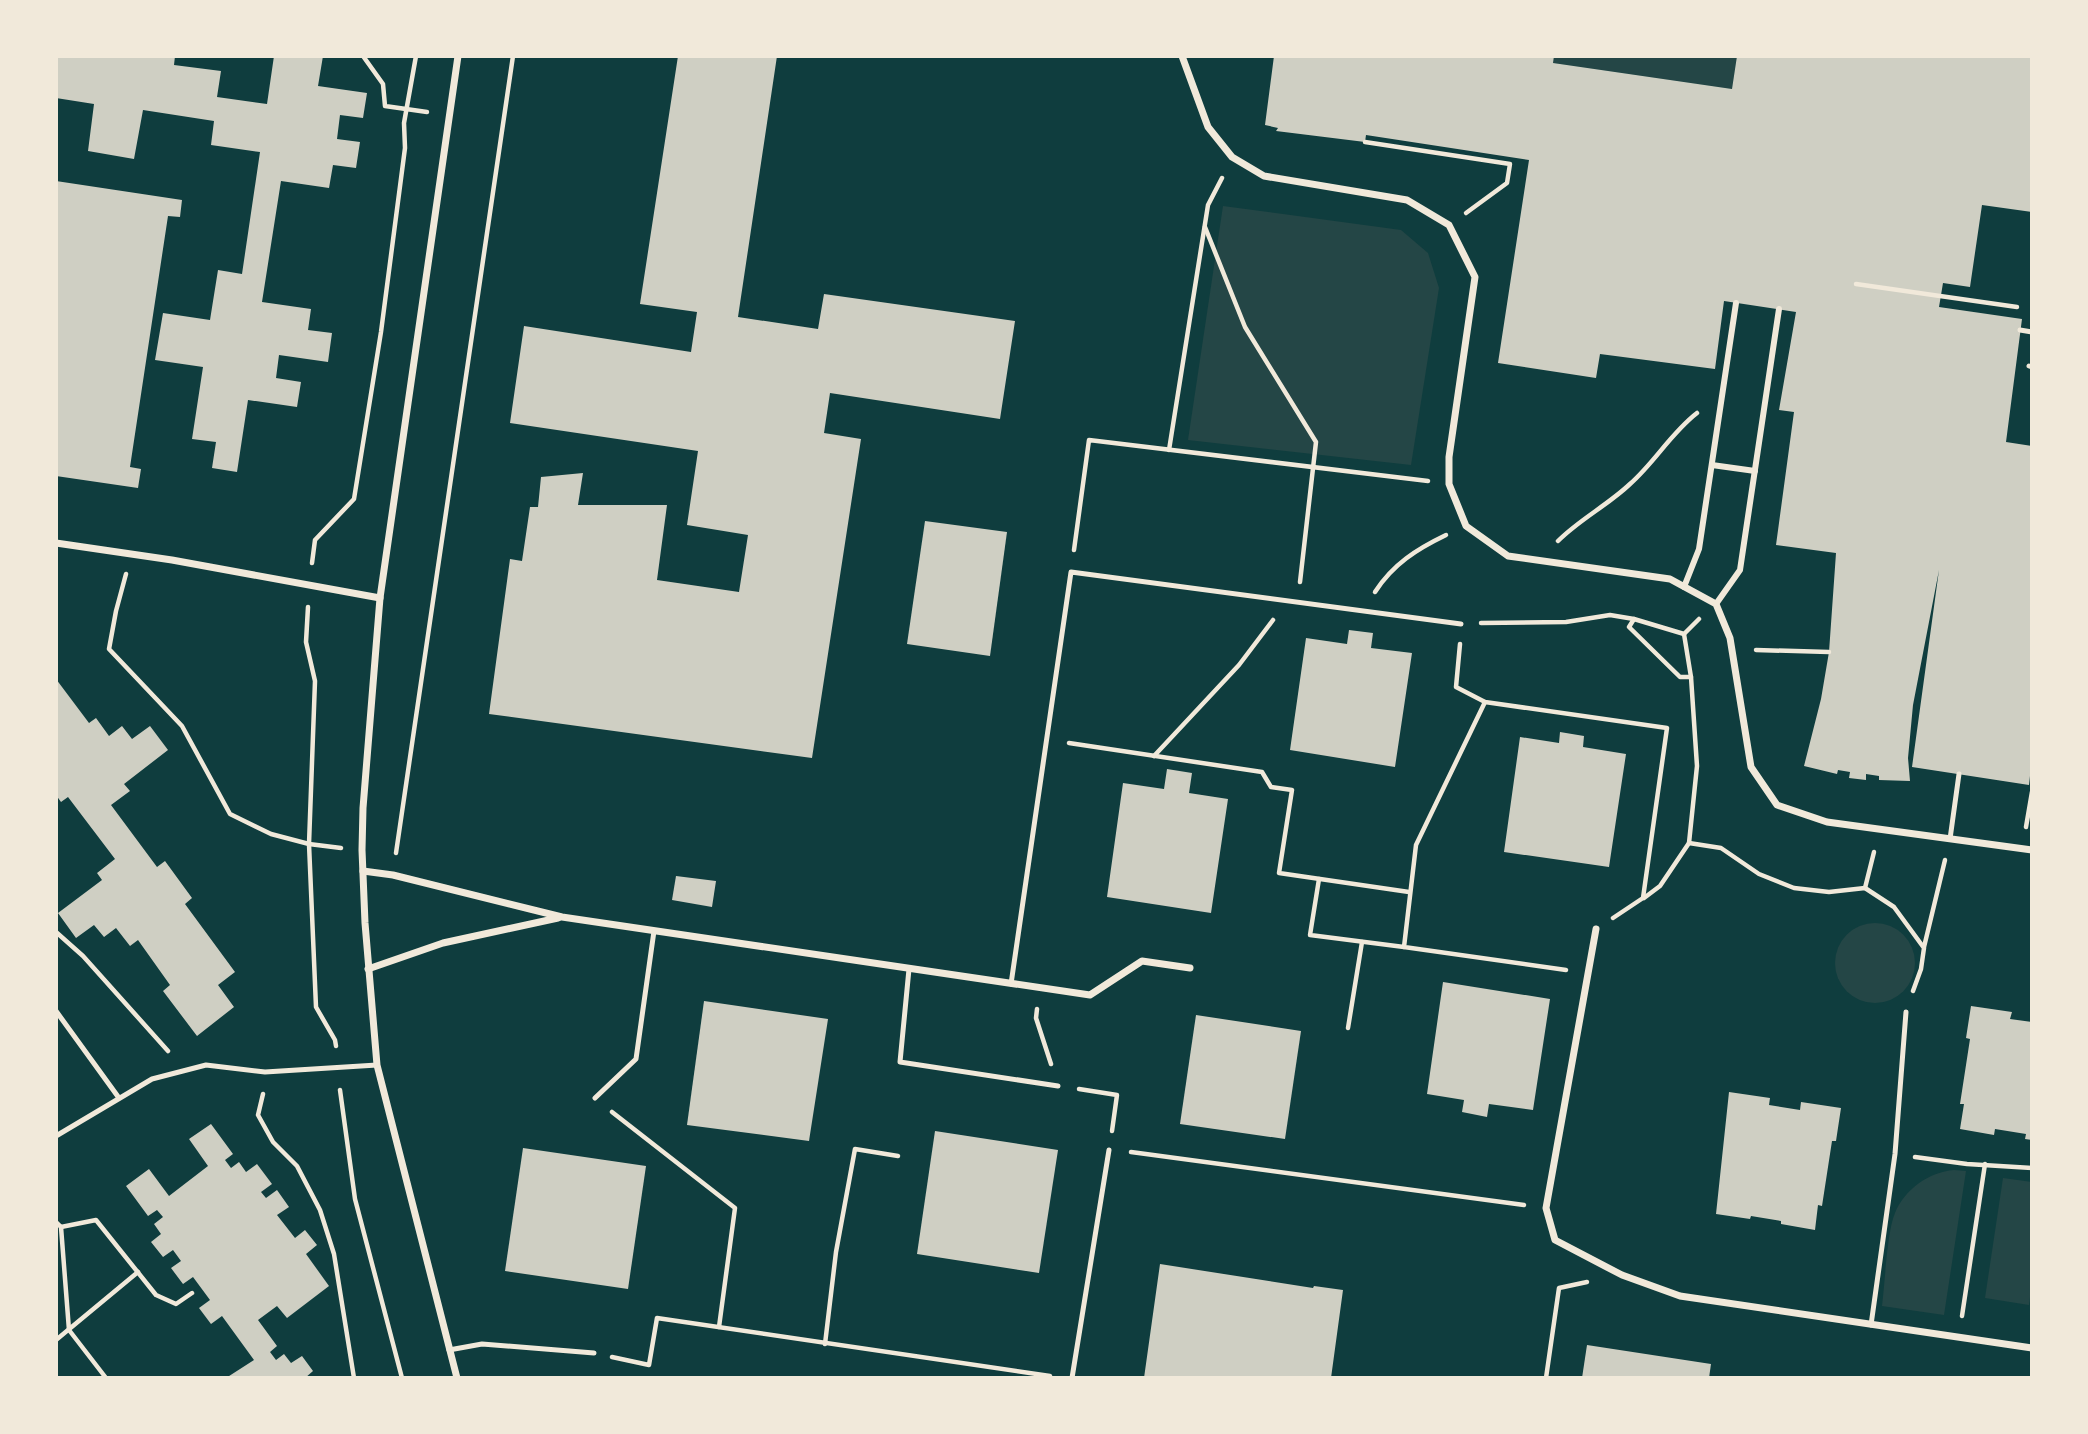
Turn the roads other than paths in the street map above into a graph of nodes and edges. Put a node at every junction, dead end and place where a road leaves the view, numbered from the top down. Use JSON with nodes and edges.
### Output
{"nodes":[{"id":1,"x":458,"y":56,"type":"edge"},
{"id":2,"x":1182,"y":56,"type":"edge"},
{"id":3,"x":1736,"y":303,"type":"dead end"},
{"id":4,"x":1779,"y":309,"type":"dead end"},
{"id":5,"x":2020,"y":330,"type":"dead end"},
{"id":6,"x":2032,"y":332,"type":"edge"},
{"id":7,"x":1712,"y":464,"type":"junction"},
{"id":8,"x":1755,"y":471,"type":"junction"},
{"id":9,"x":56,"y":543,"type":"edge"},
{"id":10,"x":1684,"y":587,"type":"junction"},
{"id":11,"x":380,"y":597,"type":"junction"},
{"id":12,"x":1716,"y":604,"type":"junction"},
{"id":13,"x":1461,"y":624,"type":"road end"},
{"id":14,"x":1959,"y":774,"type":"dead end"},
{"id":15,"x":1950,"y":839,"type":"junction"},
{"id":16,"x":2028,"y":850,"type":"edge"},
{"id":17,"x":363,"y":871,"type":"junction"},
{"id":18,"x":562,"y":917,"type":"junction"},
{"id":19,"x":1595,"y":929,"type":"road end"},
{"id":20,"x":654,"y":931,"type":"junction"},
{"id":21,"x":909,"y":968,"type":"junction"},
{"id":22,"x":1190,"y":968,"type":"dead end"},
{"id":23,"x":368,"y":969,"type":"junction"},
{"id":24,"x":1011,"y":984,"type":"junction"},
{"id":25,"x":56,"y":1011,"type":"edge"},
{"id":26,"x":1906,"y":1012,"type":"road end"},
{"id":27,"x":377,"y":1065,"type":"junction"},
{"id":28,"x":1058,"y":1086,"type":"road end"},
{"id":29,"x":119,"y":1098,"type":"junction"},
{"id":30,"x":595,"y":1098,"type":"road end"},
{"id":31,"x":56,"y":1136,"type":"edge"},
{"id":32,"x":1109,"y":1150,"type":"road end"},
{"id":33,"x":1871,"y":1325,"type":"junction"},
{"id":34,"x":2032,"y":1348,"type":"edge"},
{"id":35,"x":449,"y":1350,"type":"junction"},
{"id":36,"x":594,"y":1353,"type":"road end"},
{"id":37,"x":457,"y":1378,"type":"edge"},
{"id":38,"x":1072,"y":1378,"type":"edge"}],
"edges":[{"from":1,"to":11,"type":"street"},
{"from":2,"to":10,"type":"street"},
{"from":3,"to":7,"type":"street"},
{"from":4,"to":8,"type":"street"},
{"from":5,"to":6,"type":"lane"},
{"from":7,"to":8,"type":"street"},
{"from":7,"to":10,"type":"street"},
{"from":8,"to":12,"type":"street"},
{"from":9,"to":11,"type":"street"},
{"from":10,"to":12,"type":"street"},
{"from":11,"to":17,"type":"street"},
{"from":12,"to":15,"type":"street"},
{"from":13,"to":24,"type":"lane"},
{"from":14,"to":15,"type":"lane"},
{"from":15,"to":16,"type":"street"},
{"from":17,"to":18,"type":"street"},
{"from":17,"to":23,"type":"street"},
{"from":18,"to":20,"type":"street"},
{"from":18,"to":23,"type":"street"},
{"from":19,"to":33,"type":"street"},
{"from":20,"to":21,"type":"street"},
{"from":20,"to":30,"type":"lane"},
{"from":21,"to":24,"type":"street"},
{"from":21,"to":28,"type":"lane"},
{"from":22,"to":24,"type":"street"},
{"from":23,"to":27,"type":"street"},
{"from":25,"to":29,"type":"lane"},
{"from":26,"to":33,"type":"lane"},
{"from":27,"to":29,"type":"lane"},
{"from":27,"to":35,"type":"street"},
{"from":29,"to":31,"type":"lane"},
{"from":32,"to":38,"type":"lane"},
{"from":33,"to":34,"type":"street"},
{"from":35,"to":36,"type":"lane"},
{"from":35,"to":37,"type":"street"}]}
